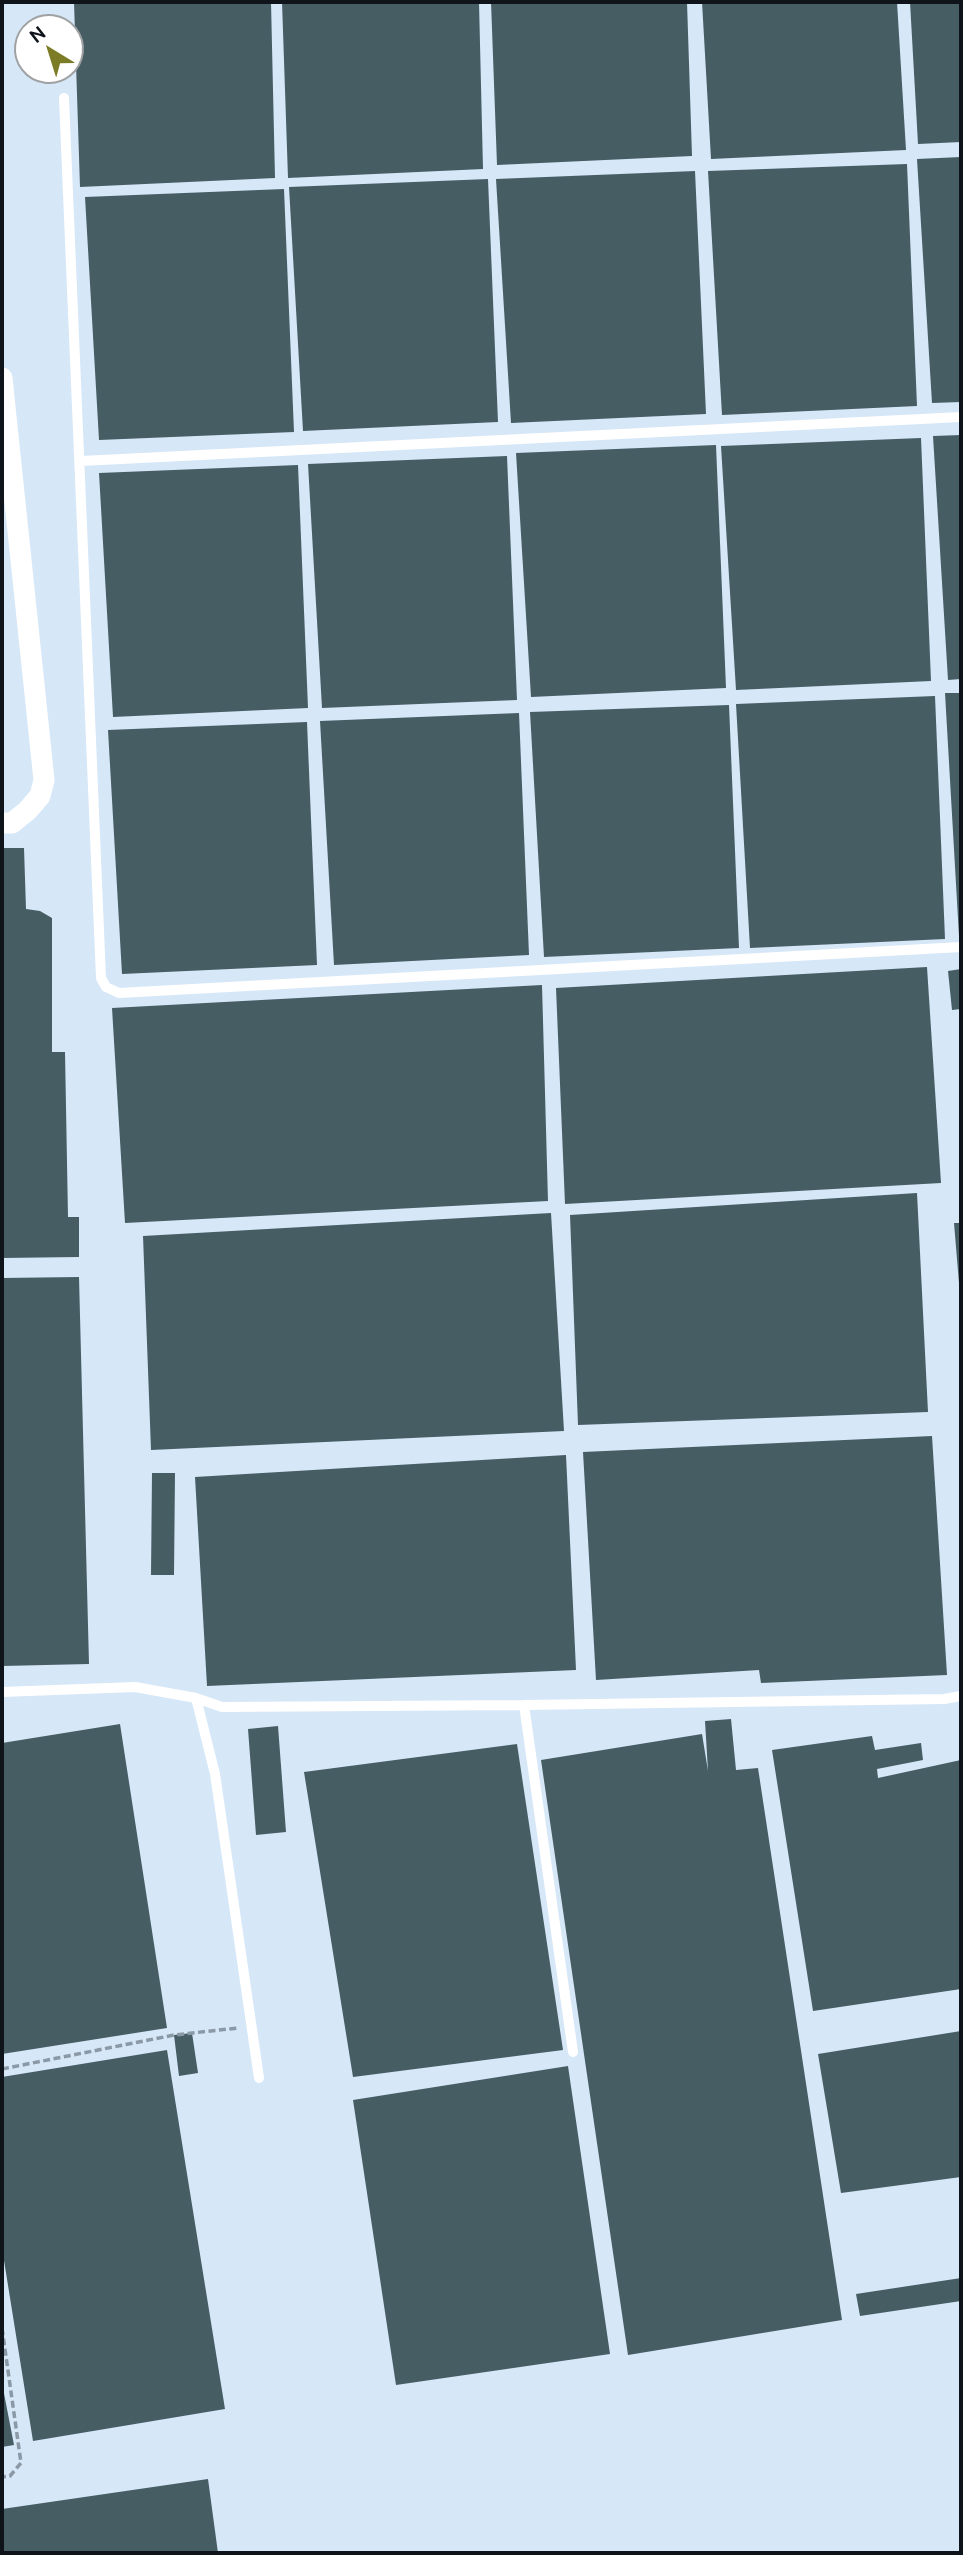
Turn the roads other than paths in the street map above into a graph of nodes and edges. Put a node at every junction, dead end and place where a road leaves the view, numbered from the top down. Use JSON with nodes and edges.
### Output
{"nodes":[{"id":1,"x":64,"y":98,"type":"dead end"},
{"id":2,"x":2,"y":379,"type":"edge"},
{"id":3,"x":961,"y":417,"type":"edge"},
{"id":4,"x":81,"y":461,"type":"junction"},
{"id":5,"x":2,"y":823,"type":"edge"},
{"id":6,"x":961,"y":947,"type":"edge"},
{"id":7,"x":2,"y":1692,"type":"edge"},
{"id":8,"x":961,"y":1696,"type":"edge"},
{"id":9,"x":196,"y":1698,"type":"junction"},
{"id":10,"x":524,"y":1705,"type":"junction"},
{"id":11,"x":573,"y":2052,"type":"dead end"},
{"id":12,"x":259,"y":2078,"type":"dead end"}],
"edges":[{"from":1,"to":4,"type":"lane"},
{"from":2,"to":5,"type":"street"},
{"from":3,"to":4,"type":"lane"},
{"from":4,"to":6,"type":"lane"},
{"from":7,"to":9,"type":"lane"},
{"from":8,"to":10,"type":"lane"},
{"from":9,"to":10,"type":"lane"},
{"from":9,"to":12,"type":"lane"},
{"from":10,"to":11,"type":"lane"}]}
